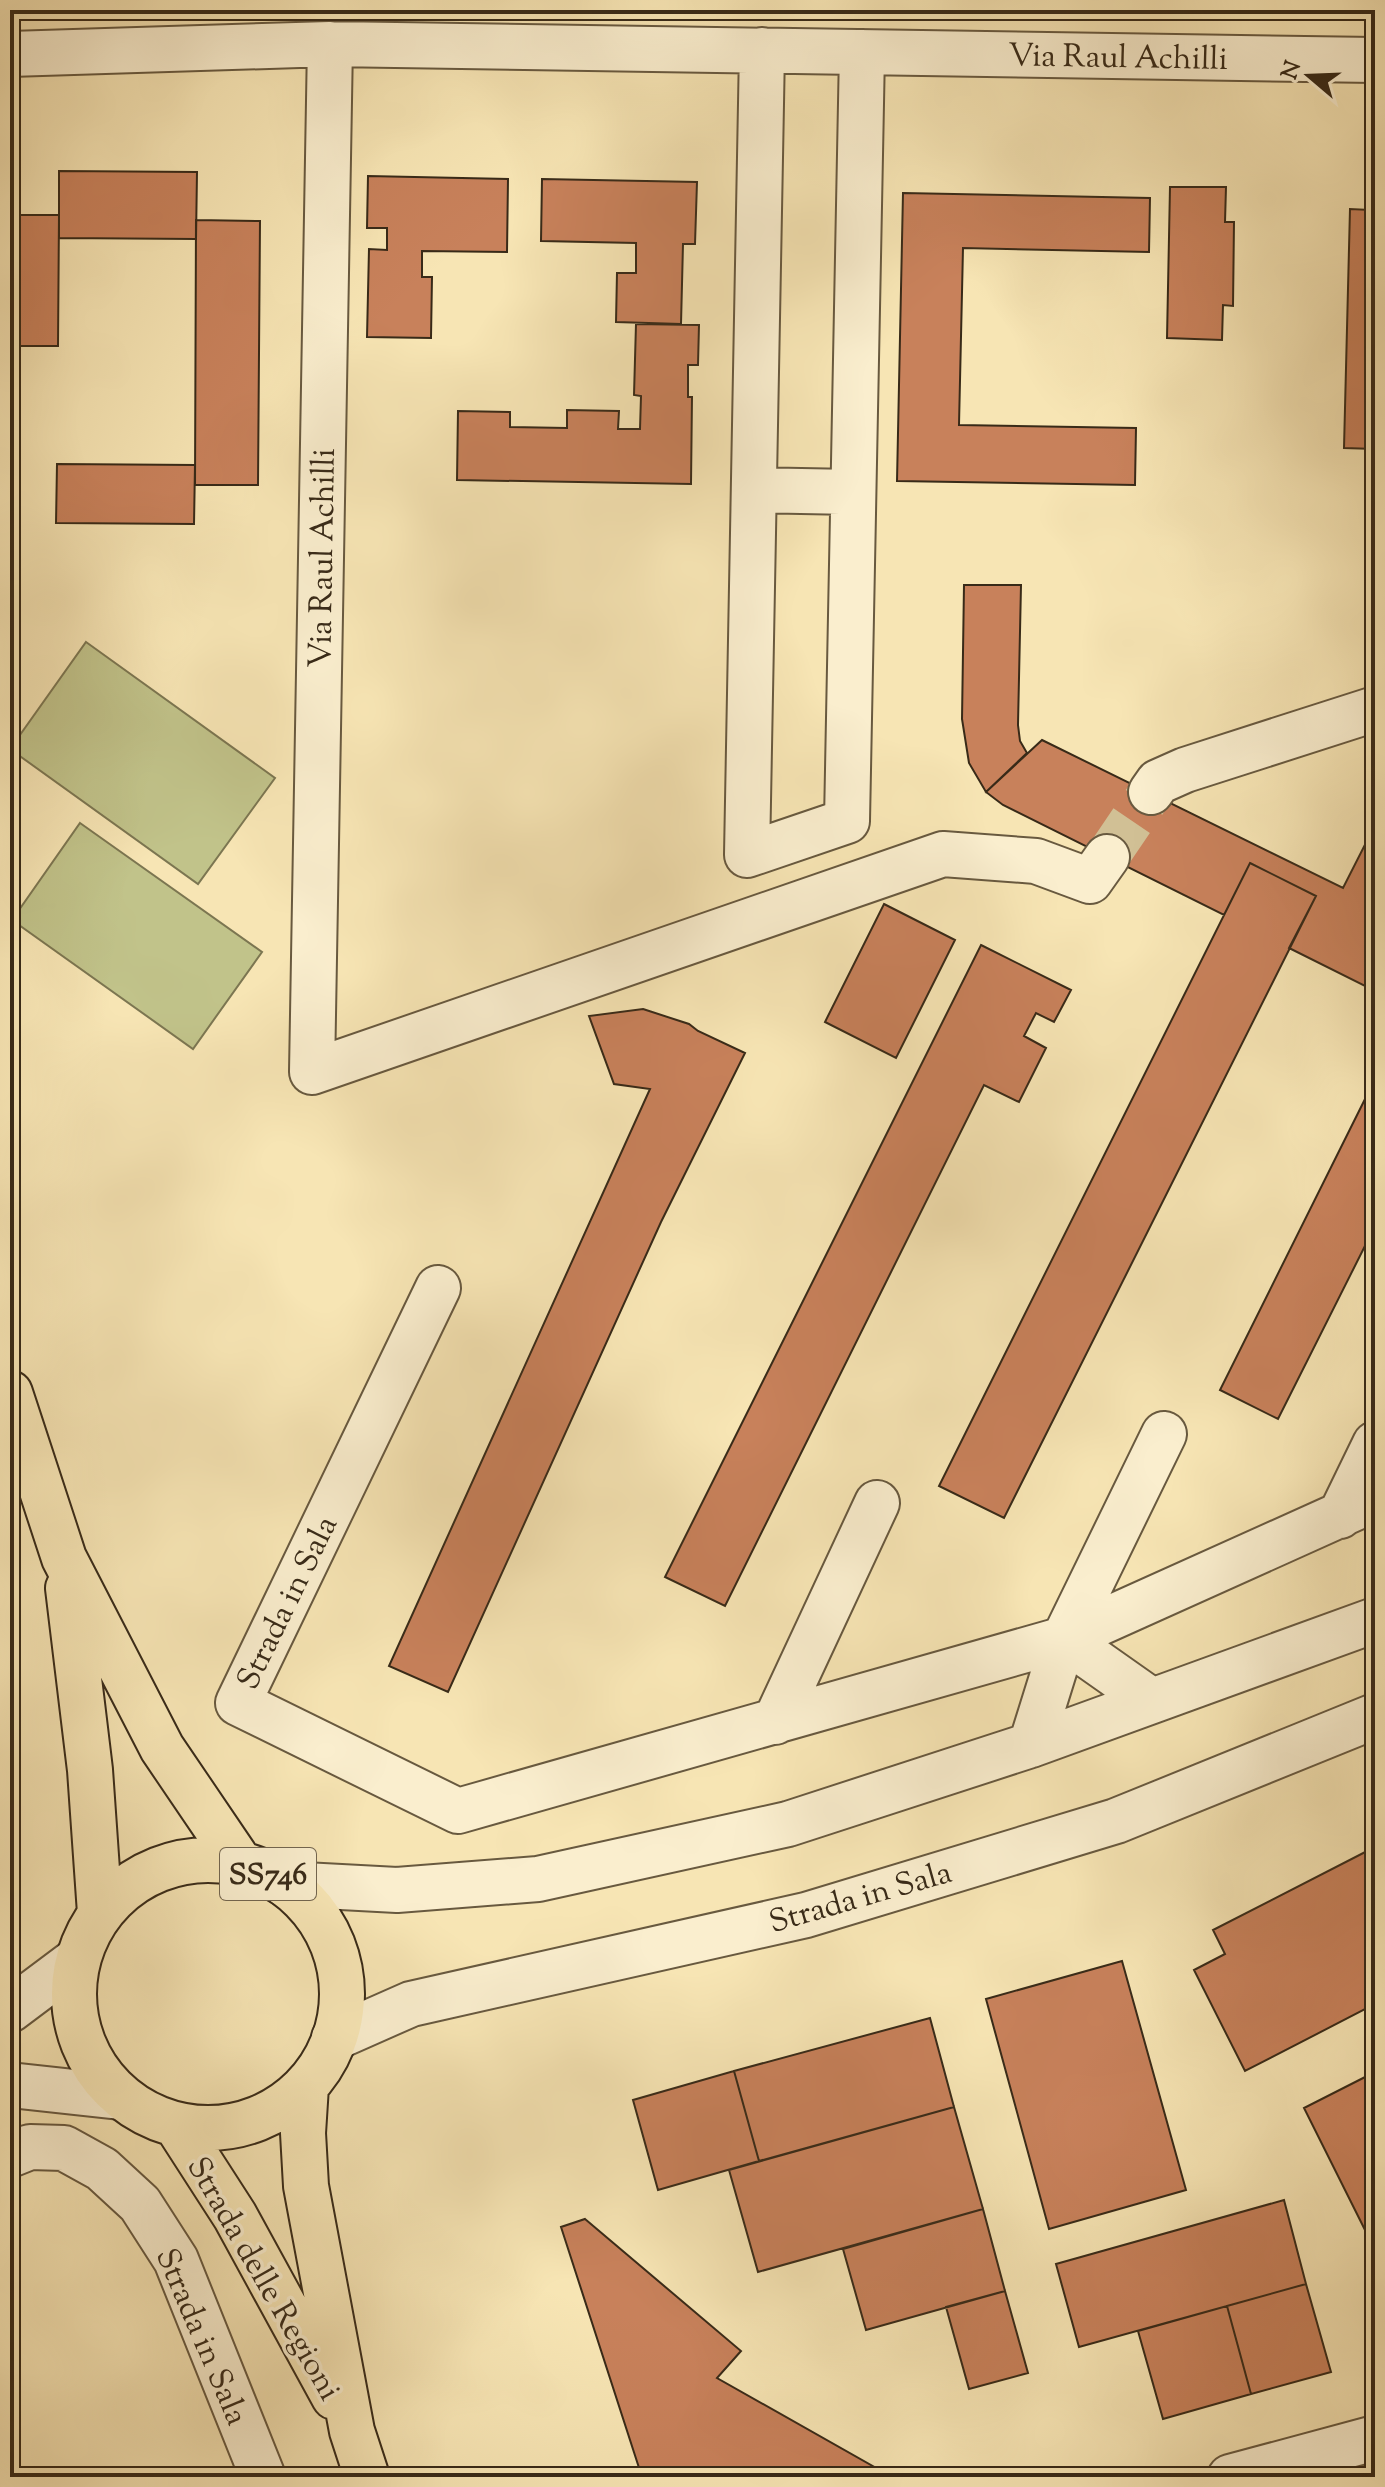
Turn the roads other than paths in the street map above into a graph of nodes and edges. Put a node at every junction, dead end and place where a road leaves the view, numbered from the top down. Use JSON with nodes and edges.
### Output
{"nodes":[{"id":1,"x":353,"y":33,"type":"edge"},
{"id":2,"x":762,"y":50,"type":"junction"},
{"id":3,"x":862,"y":52,"type":"junction"},
{"id":4,"x":10,"y":54,"type":"edge"},
{"id":5,"x":1375,"y":60,"type":"edge"},
{"id":6,"x":754,"y":490,"type":"junction"},
{"id":7,"x":853,"y":492,"type":"junction"},
{"id":8,"x":1375,"y":709,"type":"edge"},
{"id":9,"x":1151,"y":792,"type":"tunnel mouth"},
{"id":10,"x":1107,"y":857,"type":"tunnel mouth"},
{"id":11,"x":438,"y":1288,"type":"dead end"},
{"id":12,"x":10,"y":1393,"type":"edge"},
{"id":13,"x":1164,"y":1434,"type":"dead end"},
{"id":14,"x":1375,"y":1444,"type":"edge"},
{"id":15,"x":877,"y":1503,"type":"dead end"},
{"id":16,"x":1358,"y":1508,"type":"edge"},
{"id":17,"x":64,"y":1558,"type":"junction"},
{"id":18,"x":1375,"y":1620,"type":"edge"},
{"id":19,"x":1064,"y":1639,"type":"junction"},
{"id":20,"x":1152,"y":1701,"type":"junction"},
{"id":21,"x":1375,"y":1716,"type":"edge"},
{"id":22,"x":775,"y":1722,"type":"junction"},
{"id":23,"x":1031,"y":1745,"type":"junction"},
{"id":24,"x":240,"y":1863,"type":"junction"},
{"id":25,"x":285,"y":1884,"type":"junction"},
{"id":26,"x":100,"y":1913,"type":"junction"},
{"id":27,"x":78,"y":1959,"type":"junction"},
{"id":28,"x":10,"y":2010,"type":"edge"},
{"id":29,"x":334,"y":2038,"type":"junction"},
{"id":30,"x":10,"y":2085,"type":"edge"},
{"id":31,"x":306,"y":2086,"type":"junction"},
{"id":32,"x":120,"y":2097,"type":"junction"},
{"id":33,"x":177,"y":2126,"type":"junction"},
{"id":34,"x":10,"y":2155,"type":"edge"},
{"id":35,"x":352,"y":2431,"type":"junction"},
{"id":36,"x":1375,"y":2438,"type":"edge"},
{"id":37,"x":263,"y":2477,"type":"edge"},
{"id":38,"x":367,"y":2477,"type":"edge"},
{"id":39,"x":1230,"y":2477,"type":"edge"}],
"edges":[{"from":1,"to":2,"type":"street","name":"Via Raul Achilli"},
{"from":1,"to":4,"type":"street","name":"Via Raul Achilli"},
{"from":1,"to":10,"type":"street","name":"Via Raul Achilli"},
{"from":2,"to":3,"type":"street","name":"Via Raul Achilli"},
{"from":2,"to":6,"type":"street"},
{"from":3,"to":5,"type":"street","name":"Via Raul Achilli"},
{"from":3,"to":7,"type":"street"},
{"from":6,"to":7,"type":"street"},
{"from":6,"to":7,"type":"street"},
{"from":8,"to":9,"type":"street"},
{"from":11,"to":22,"type":"street","name":"Strada in Sala"},
{"from":12,"to":17,"type":"main road","number":"SS746"},
{"from":13,"to":19,"type":"street"},
{"from":14,"to":16,"type":"street","name":"Strada in Sala"},
{"from":15,"to":22,"type":"street"},
{"from":16,"to":19,"type":"street","name":"Strada in Sala"},
{"from":17,"to":24,"type":"main road","number":"SS746"},
{"from":17,"to":26,"type":"main road","number":"SS746"},
{"from":18,"to":20,"type":"street"},
{"from":19,"to":20,"type":"street"},
{"from":19,"to":22,"type":"street","name":"Strada in Sala"},
{"from":19,"to":23,"type":"street"},
{"from":20,"to":23,"type":"street"},
{"from":21,"to":29,"type":"street","name":"Strada in Sala"},
{"from":23,"to":25,"type":"street"},
{"from":24,"to":25,"type":"main road","number":"SS746"},
{"from":24,"to":26,"type":"main road","number":"SS746"},
{"from":25,"to":29,"type":"main road","number":"SS746"},
{"from":26,"to":27,"type":"main road","number":"SS746"},
{"from":27,"to":28,"type":"street"},
{"from":27,"to":32,"type":"main road","number":"SS746"},
{"from":29,"to":31,"type":"main road","number":"SS746"},
{"from":30,"to":32,"type":"street"},
{"from":31,"to":33,"type":"main road","number":"SS746"},
{"from":31,"to":35,"type":"main road","name":"Strada delle Regioni","number":"SS746"},
{"from":32,"to":33,"type":"main road","number":"SS746"},
{"from":33,"to":35,"type":"main road","name":"Strada delle Regioni","number":"SS746"},
{"from":34,"to":37,"type":"street","name":"Strada in Sala"},
{"from":35,"to":38,"type":"main road","name":"Strada delle Regioni","number":"SS746"},
{"from":36,"to":39,"type":"street"}]}
